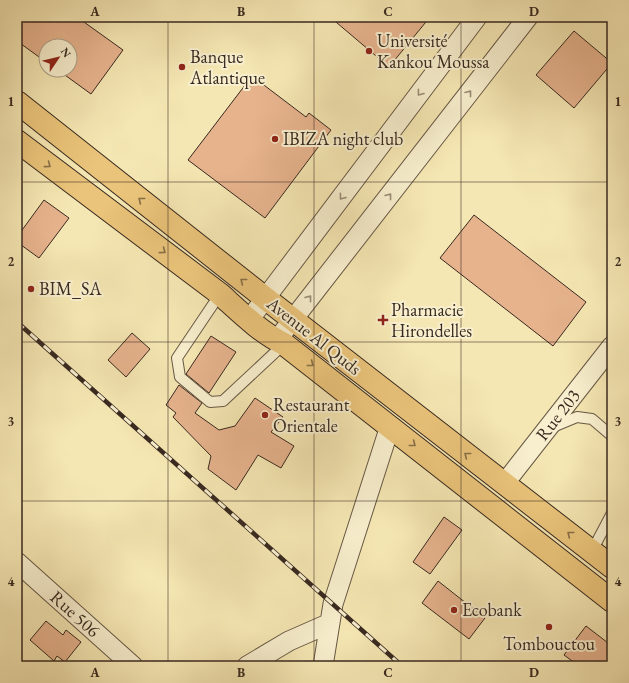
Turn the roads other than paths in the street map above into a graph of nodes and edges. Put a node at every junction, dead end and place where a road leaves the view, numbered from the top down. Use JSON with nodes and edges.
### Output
{"nodes":[{"id":1,"x":477,"y":17,"type":"edge"},
{"id":2,"x":528,"y":17,"type":"edge"},
{"id":3,"x":17,"y":102,"type":"edge"},
{"id":4,"x":17,"y":141,"type":"edge"},
{"id":5,"x":220,"y":294,"type":"junction"},
{"id":6,"x":265,"y":298,"type":"junction"},
{"id":7,"x":293,"y":319,"type":"junction"},
{"id":8,"x":249,"y":320,"type":"junction"},
{"id":9,"x":280,"y":342,"type":"junction"},
{"id":10,"x":612,"y":346,"type":"edge"},
{"id":11,"x":390,"y":426,"type":"junction"},
{"id":12,"x":547,"y":430,"type":"junction"},
{"id":13,"x":612,"y":436,"type":"edge"},
{"id":14,"x":504,"y":484,"type":"junction"},
{"id":15,"x":612,"y":513,"type":"edge"},
{"id":16,"x":592,"y":551,"type":"junction"},
{"id":17,"x":17,"y":562,"type":"edge"},
{"id":18,"x":612,"y":567,"type":"edge"},
{"id":19,"x":612,"y":601,"type":"edge"},
{"id":20,"x":330,"y":623,"type":"junction"},
{"id":21,"x":134,"y":666,"type":"edge"},
{"id":22,"x":247,"y":666,"type":"edge"},
{"id":23,"x":323,"y":666,"type":"edge"}],
"edges":[{"from":1,"to":6,"type":"street","one_way":true},
{"from":7,"to":2,"type":"street","one_way":true},
{"from":6,"to":3,"type":"main road","name":"Avenue Al Quds","one_way":true},
{"from":4,"to":5,"type":"main road","name":"Avenue Al Quds","one_way":true},
{"from":5,"to":8,"type":"main road","name":"Avenue Al Quds"},
{"from":5,"to":9,"type":"lane"},
{"from":6,"to":7,"type":"main road","name":"Avenue Al Quds"},
{"from":6,"to":8,"type":"street"},
{"from":7,"to":9,"type":"street"},
{"from":14,"to":7,"type":"main road","name":"Avenue Al Quds","one_way":true},
{"from":8,"to":9,"type":"main road","name":"Avenue Al Quds"},
{"from":9,"to":11,"type":"main road","name":"Avenue Al Quds","one_way":true},
{"from":10,"to":12,"type":"street","name":"Rue 203"},
{"from":11,"to":19,"type":"main road","name":"Avenue Al Quds","one_way":true},
{"from":11,"to":20,"type":"street"},
{"from":12,"to":13,"type":"lane"},
{"from":12,"to":14,"type":"street","name":"Rue 203"},
{"from":16,"to":14,"type":"main road","name":"Avenue Al Quds","one_way":true},
{"from":15,"to":16,"type":"lane"},
{"from":16,"to":18,"type":"main road","name":"Avenue Al Quds"},
{"from":17,"to":21,"type":"street","name":"Rue 506"},
{"from":20,"to":22,"type":"street"},
{"from":20,"to":23,"type":"street"}]}
